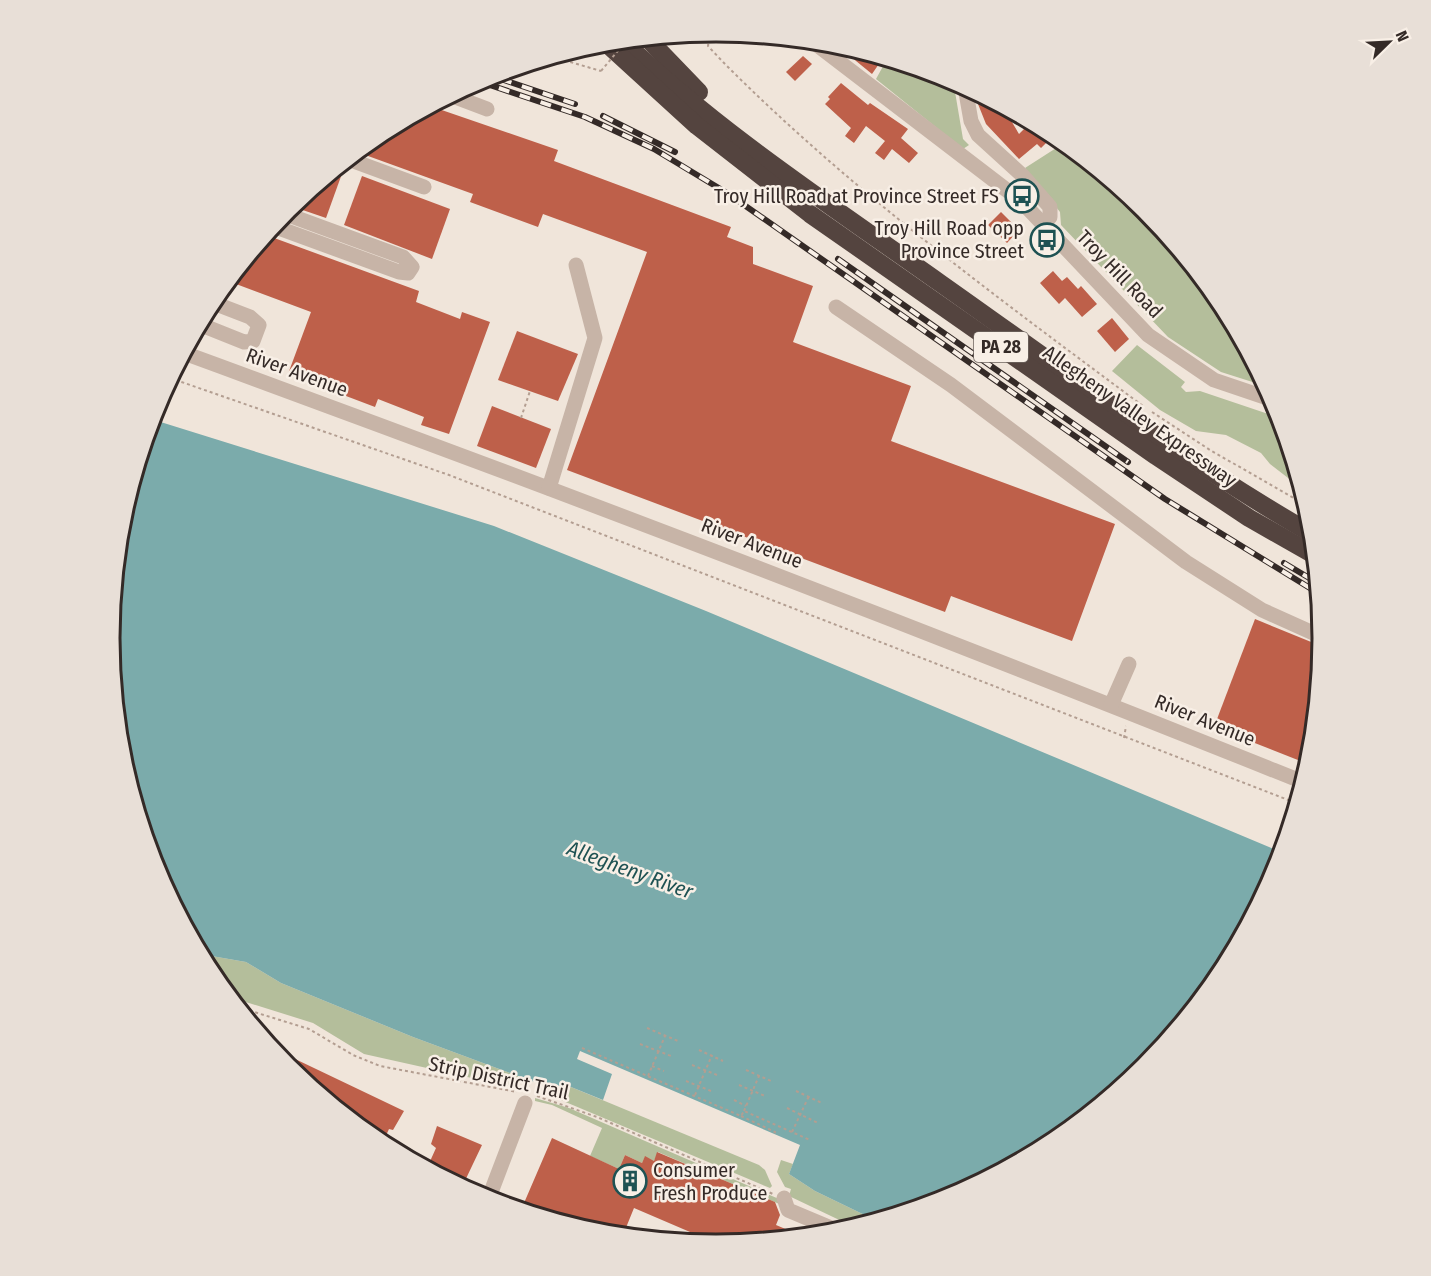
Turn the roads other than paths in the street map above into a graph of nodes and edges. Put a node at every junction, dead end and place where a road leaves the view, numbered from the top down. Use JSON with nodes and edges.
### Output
{"nodes":[{"id":1,"x":654,"y":45,"type":"edge"},
{"id":2,"x":631,"y":48,"type":"edge"},
{"id":3,"x":614,"y":51,"type":"edge"},
{"id":4,"x":607,"y":52,"type":"edge"},
{"id":5,"x":827,"y":52,"type":"edge"},
{"id":6,"x":644,"y":79,"type":"junction"},
{"id":7,"x":967,"y":97,"type":"edge"},
{"id":8,"x":461,"y":99,"type":"edge"},
{"id":9,"x":487,"y":109,"type":"dead end"},
{"id":10,"x":756,"y":152,"type":"junction"},
{"id":11,"x":357,"y":162,"type":"edge"},
{"id":12,"x":424,"y":187,"type":"dead end"},
{"id":13,"x":294,"y":217,"type":"edge"},
{"id":14,"x":1043,"y":225,"type":"junction"},
{"id":15,"x":283,"y":229,"type":"edge"},
{"id":16,"x":576,"y":265,"type":"dead end"},
{"id":17,"x":221,"y":306,"type":"edge"},
{"id":18,"x":836,"y":307,"type":"dead end"},
{"id":19,"x":207,"y":327,"type":"edge"},
{"id":20,"x":191,"y":355,"type":"edge"},
{"id":21,"x":1260,"y":395,"type":"edge"},
{"id":22,"x":549,"y":488,"type":"junction"},
{"id":23,"x":1301,"y":528,"type":"edge"},
{"id":24,"x":1304,"y":550,"type":"edge"},
{"id":25,"x":1312,"y":632,"type":"edge"},
{"id":26,"x":1130,"y":664,"type":"dead end"},
{"id":27,"x":1111,"y":705,"type":"junction"},
{"id":28,"x":1294,"y":778,"type":"edge"},
{"id":29,"x":525,"y":1103,"type":"dead end"},
{"id":30,"x":492,"y":1191,"type":"edge"},
{"id":31,"x":784,"y":1198,"type":"road end"},
{"id":32,"x":821,"y":1225,"type":"edge"}],
"edges":[{"from":1,"to":10,"type":"highway"},
{"from":2,"to":10,"type":"highway","name":"Allegheny Valley Expressway","number":"PA 28"},
{"from":3,"to":6,"type":"highway","name":"Allegheny Valley Expressway","number":"PA 28"},
{"from":4,"to":6,"type":"highway"},
{"from":5,"to":14,"type":"street","name":"Troy Hill Road"},
{"from":6,"to":24,"type":"highway","name":"Allegheny Valley Expressway","number":"PA 28"},
{"from":7,"to":14,"type":"street"},
{"from":8,"to":9,"type":"street"},
{"from":10,"to":23,"type":"highway","name":"Allegheny Valley Expressway","number":"PA 28"},
{"from":11,"to":12,"type":"street"},
{"from":13,"to":15,"type":"street"},
{"from":14,"to":21,"type":"street","name":"Troy Hill Road"},
{"from":16,"to":22,"type":"street"},
{"from":17,"to":19,"type":"street"},
{"from":18,"to":25,"type":"street"},
{"from":20,"to":22,"type":"street","name":"River Avenue"},
{"from":22,"to":27,"type":"street","name":"River Avenue"},
{"from":26,"to":27,"type":"street"},
{"from":27,"to":28,"type":"street","name":"River Avenue"},
{"from":29,"to":30,"type":"street"},
{"from":31,"to":32,"type":"street"}]}
